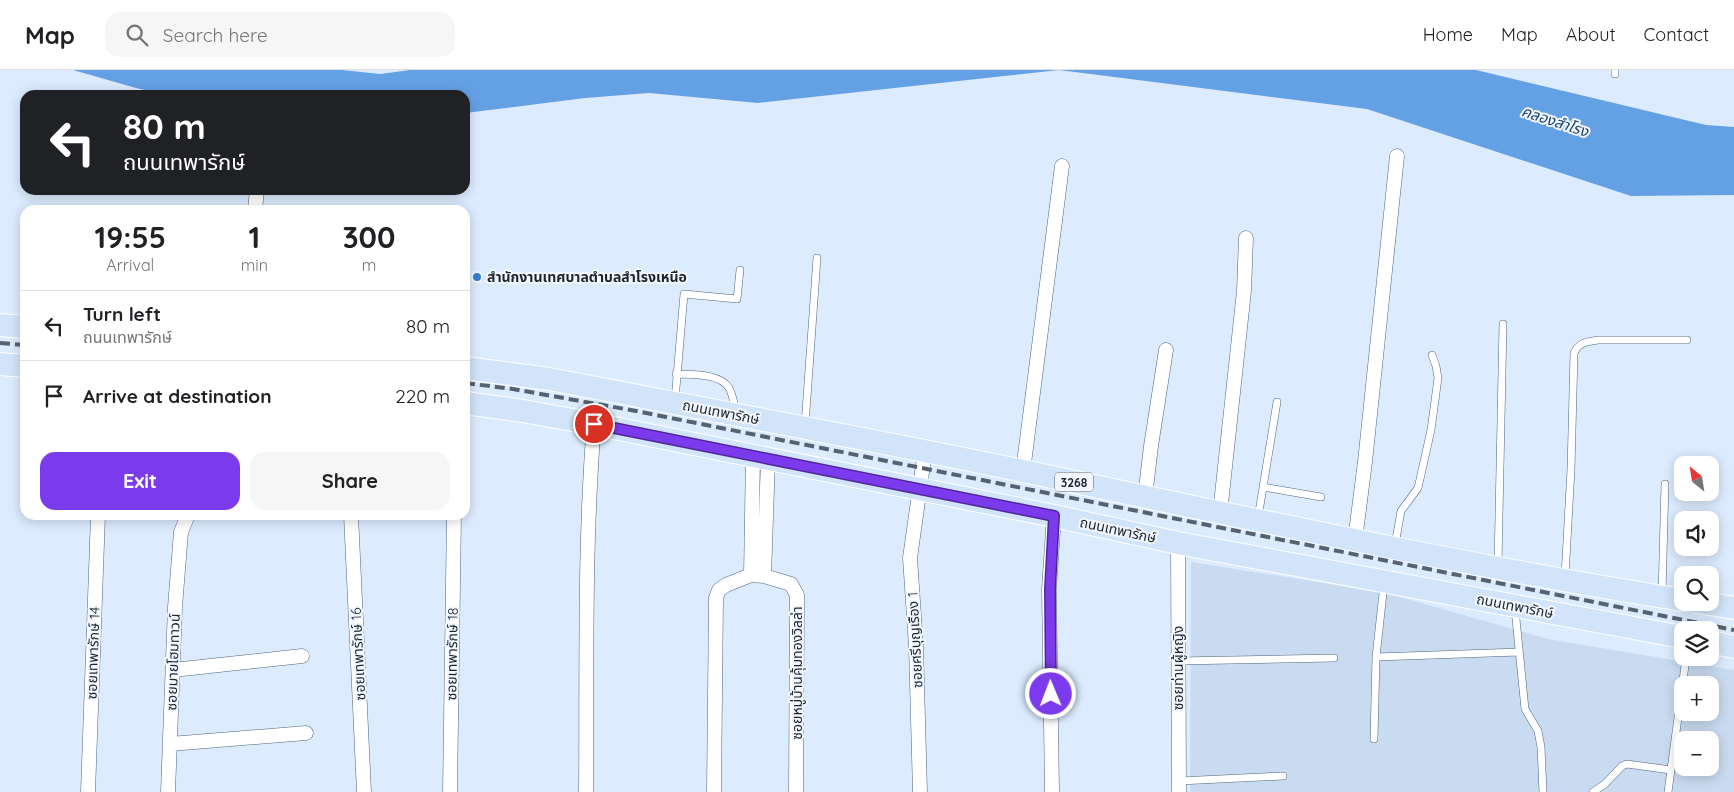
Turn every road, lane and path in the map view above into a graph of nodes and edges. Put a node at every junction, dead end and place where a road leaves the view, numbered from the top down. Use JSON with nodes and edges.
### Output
{"nodes":[{"id":1,"x":1397,"y":156,"type":"dead end"},
{"id":2,"x":1062,"y":166,"type":"dead end"},
{"id":3,"x":1246,"y":238,"type":"dead end"},
{"id":4,"x":817,"y":258,"type":"dead end"},
{"id":5,"x":740,"y":270,"type":"dead end"},
{"id":6,"x":1503,"y":324,"type":"dead end"},
{"id":7,"x":0,"y":325,"type":"edge"},
{"id":8,"x":20,"y":327,"type":"edge"},
{"id":9,"x":1687,"y":340,"type":"dead end"},
{"id":10,"x":1166,"y":350,"type":"dead end"},
{"id":11,"x":1432,"y":355,"type":"dead end"},
{"id":12,"x":0,"y":364,"type":"edge"},
{"id":13,"x":20,"y":366,"type":"edge"},
{"id":14,"x":470,"y":369,"type":"edge"},
{"id":15,"x":676,"y":374,"type":"junction"},
{"id":16,"x":1277,"y":402,"type":"dead end"},
{"id":17,"x":674,"y":403,"type":"junction"},
{"id":18,"x":470,"y":404,"type":"edge"},
{"id":19,"x":737,"y":415,"type":"junction"},
{"id":20,"x":594,"y":424,"type":"junction"},
{"id":21,"x":805,"y":428,"type":"junction"},
{"id":22,"x":925,"y":452,"type":"junction"},
{"id":23,"x":760,"y":458,"type":"junction"},
{"id":24,"x":1023,"y":471,"type":"junction"},
{"id":25,"x":1665,"y":484,"type":"dead end"},
{"id":26,"x":1262,"y":487,"type":"junction"},
{"id":27,"x":920,"y":489,"type":"junction"},
{"id":28,"x":1145,"y":497,"type":"junction"},
{"id":29,"x":1321,"y":497,"type":"dead end"},
{"id":30,"x":1220,"y":513,"type":"junction"},
{"id":31,"x":1054,"y":516,"type":"junction"},
{"id":32,"x":98,"y":520,"type":"edge"},
{"id":33,"x":177,"y":520,"type":"edge"},
{"id":34,"x":186,"y":520,"type":"edge"},
{"id":35,"x":351,"y":520,"type":"edge"},
{"id":36,"x":454,"y":520,"type":"edge"},
{"id":37,"x":1257,"y":521,"type":"junction"},
{"id":38,"x":181,"y":532,"type":"junction"},
{"id":39,"x":1355,"y":540,"type":"junction"},
{"id":40,"x":1178,"y":543,"type":"junction"},
{"id":41,"x":1394,"y":547,"type":"junction"},
{"id":42,"x":1498,"y":567,"type":"junction"},
{"id":43,"x":757,"y":575,"type":"junction"},
{"id":44,"x":1565,"y":580,"type":"junction"},
{"id":45,"x":1385,"y":581,"type":"junction"},
{"id":46,"x":1672,"y":599,"type":"edge"},
{"id":47,"x":1515,"y":606,"type":"junction"},
{"id":48,"x":1719,"y":606,"type":"edge"},
{"id":49,"x":1734,"y":608,"type":"edge"},
{"id":50,"x":1674,"y":636,"type":"edge"},
{"id":51,"x":1719,"y":644,"type":"edge"},
{"id":52,"x":1734,"y":646,"type":"edge"},
{"id":53,"x":1519,"y":652,"type":"junction"},
{"id":54,"x":302,"y":656,"type":"dead end"},
{"id":55,"x":1376,"y":657,"type":"junction"},
{"id":56,"x":1334,"y":658,"type":"dead end"},
{"id":57,"x":1178,"y":662,"type":"junction"},
{"id":58,"x":1685,"y":666,"type":"edge"},
{"id":59,"x":174,"y":670,"type":"junction"},
{"id":60,"x":306,"y":733,"type":"dead end"},
{"id":61,"x":1374,"y":738,"type":"dead end"},
{"id":62,"x":170,"y":744,"type":"junction"},
{"id":63,"x":1671,"y":770,"type":"junction"},
{"id":64,"x":1282,"y":776,"type":"dead end"},
{"id":65,"x":1179,"y":786,"type":"edge"},
{"id":66,"x":88,"y":792,"type":"edge"},
{"id":67,"x":168,"y":792,"type":"edge"},
{"id":68,"x":364,"y":792,"type":"edge"},
{"id":69,"x":450,"y":792,"type":"edge"},
{"id":70,"x":586,"y":792,"type":"edge"},
{"id":71,"x":714,"y":792,"type":"edge"},
{"id":72,"x":796,"y":792,"type":"edge"},
{"id":73,"x":920,"y":792,"type":"edge"},
{"id":74,"x":1052,"y":792,"type":"edge"},
{"id":75,"x":1543,"y":792,"type":"edge"},
{"id":76,"x":1593,"y":792,"type":"edge"},
{"id":77,"x":1668,"y":792,"type":"edge"}],
"edges":[{"from":1,"to":39,"type":"street"},
{"from":2,"to":24,"type":"street"},
{"from":3,"to":30,"type":"street"},
{"from":4,"to":21,"type":"lane"},
{"from":5,"to":15,"type":"lane"},
{"from":6,"to":42,"type":"lane"},
{"from":7,"to":8,"type":"main road"},
{"from":9,"to":44,"type":"lane"},
{"from":10,"to":28,"type":"street"},
{"from":11,"to":41,"type":"lane"},
{"from":12,"to":13,"type":"main road"},
{"from":14,"to":17,"type":"main road","name":"ถนนเทพารักษ์","number":"3268"},
{"from":15,"to":17,"type":"lane"},
{"from":15,"to":19,"type":"lane"},
{"from":16,"to":26,"type":"lane"},
{"from":17,"to":19,"type":"main road","name":"ถนนเทพารักษ์","number":"3268"},
{"from":18,"to":20,"type":"main road","name":"ถนนเทพารักษ์"},
{"from":19,"to":21,"type":"main road","name":"ถนนเทพารักษ์","number":"3268"},
{"from":20,"to":23,"type":"main road","name":"ถนนเทพารักษ์"},
{"from":20,"to":70,"type":"street"},
{"from":21,"to":22,"type":"main road","name":"ถนนเทพารักษ์","number":"3268"},
{"from":22,"to":24,"type":"main road","name":"ถนนเทพารักษ์","number":"3268"},
{"from":22,"to":27,"type":"street","name":"ซอยศรีบุญเรือง 1"},
{"from":23,"to":27,"type":"main road","name":"ถนนเทพารักษ์"},
{"from":23,"to":43,"type":"street"},
{"from":24,"to":28,"type":"main road","name":"ถนนเทพารักษ์","number":"3268"},
{"from":25,"to":46,"type":"lane"},
{"from":26,"to":29,"type":"lane"},
{"from":26,"to":37,"type":"lane"},
{"from":27,"to":31,"type":"main road","name":"ถนนเทพารักษ์"},
{"from":27,"to":73,"type":"street","name":"ซอยศรีบุญเรือง 1"},
{"from":28,"to":30,"type":"main road","name":"ถนนเทพารักษ์","number":"3268"},
{"from":30,"to":37,"type":"main road","name":"ถนนเทพารักษ์","number":"3268"},
{"from":31,"to":40,"type":"main road","name":"ถนนเทพารักษ์"},
{"from":31,"to":74,"type":"street"},
{"from":32,"to":66,"type":"street","name":"ซอยเทพารักษ์ 14"},
{"from":33,"to":38,"type":"street"},
{"from":34,"to":38,"type":"street"},
{"from":35,"to":68,"type":"street","name":"ซอยเทพารักษ์ 16"},
{"from":36,"to":69,"type":"street","name":"ซอยเทพารักษ์ 18"},
{"from":37,"to":39,"type":"main road","name":"ถนนเทพารักษ์","number":"3268"},
{"from":38,"to":59,"type":"street","name":"ซอยมายโฮมทาวน์"},
{"from":39,"to":41,"type":"main road","name":"ถนนเทพารักษ์","number":"3268"},
{"from":40,"to":45,"type":"main road","name":"ถนนเทพารักษ์"},
{"from":40,"to":57,"type":"street","name":"ซอยท่านผู้หญิง"},
{"from":41,"to":42,"type":"main road","name":"ถนนเทพารักษ์","number":"3268"},
{"from":42,"to":44,"type":"main road","name":"ถนนเทพารักษ์","number":"3268"},
{"from":43,"to":71,"type":"street"},
{"from":43,"to":72,"type":"street","name":"ซอยหมู่บ้านคุ้มทองวิลล่า"},
{"from":44,"to":46,"type":"main road","name":"ถนนเทพารักษ์","number":"3268"},
{"from":45,"to":47,"type":"main road","name":"ถนนเทพารักษ์"},
{"from":45,"to":55,"type":"lane"},
{"from":47,"to":50,"type":"main road","name":"ถนนเทพารักษ์"},
{"from":47,"to":53,"type":"lane"},
{"from":48,"to":49,"type":"main road"},
{"from":51,"to":52,"type":"main road"},
{"from":53,"to":55,"type":"lane"},
{"from":53,"to":75,"type":"lane"},
{"from":54,"to":59,"type":"street"},
{"from":55,"to":61,"type":"lane"},
{"from":56,"to":57,"type":"lane"},
{"from":57,"to":65,"type":"street","name":"ซอยท่านผู้หญิง"},
{"from":58,"to":63,"type":"lane"},
{"from":59,"to":62,"type":"street","name":"ซอยมายโฮมทาวน์"},
{"from":60,"to":62,"type":"street"},
{"from":62,"to":67,"type":"street","name":"ซอยมายโฮมทาวน์"},
{"from":63,"to":76,"type":"lane"},
{"from":63,"to":77,"type":"lane"},
{"from":64,"to":65,"type":"lane"}]}
